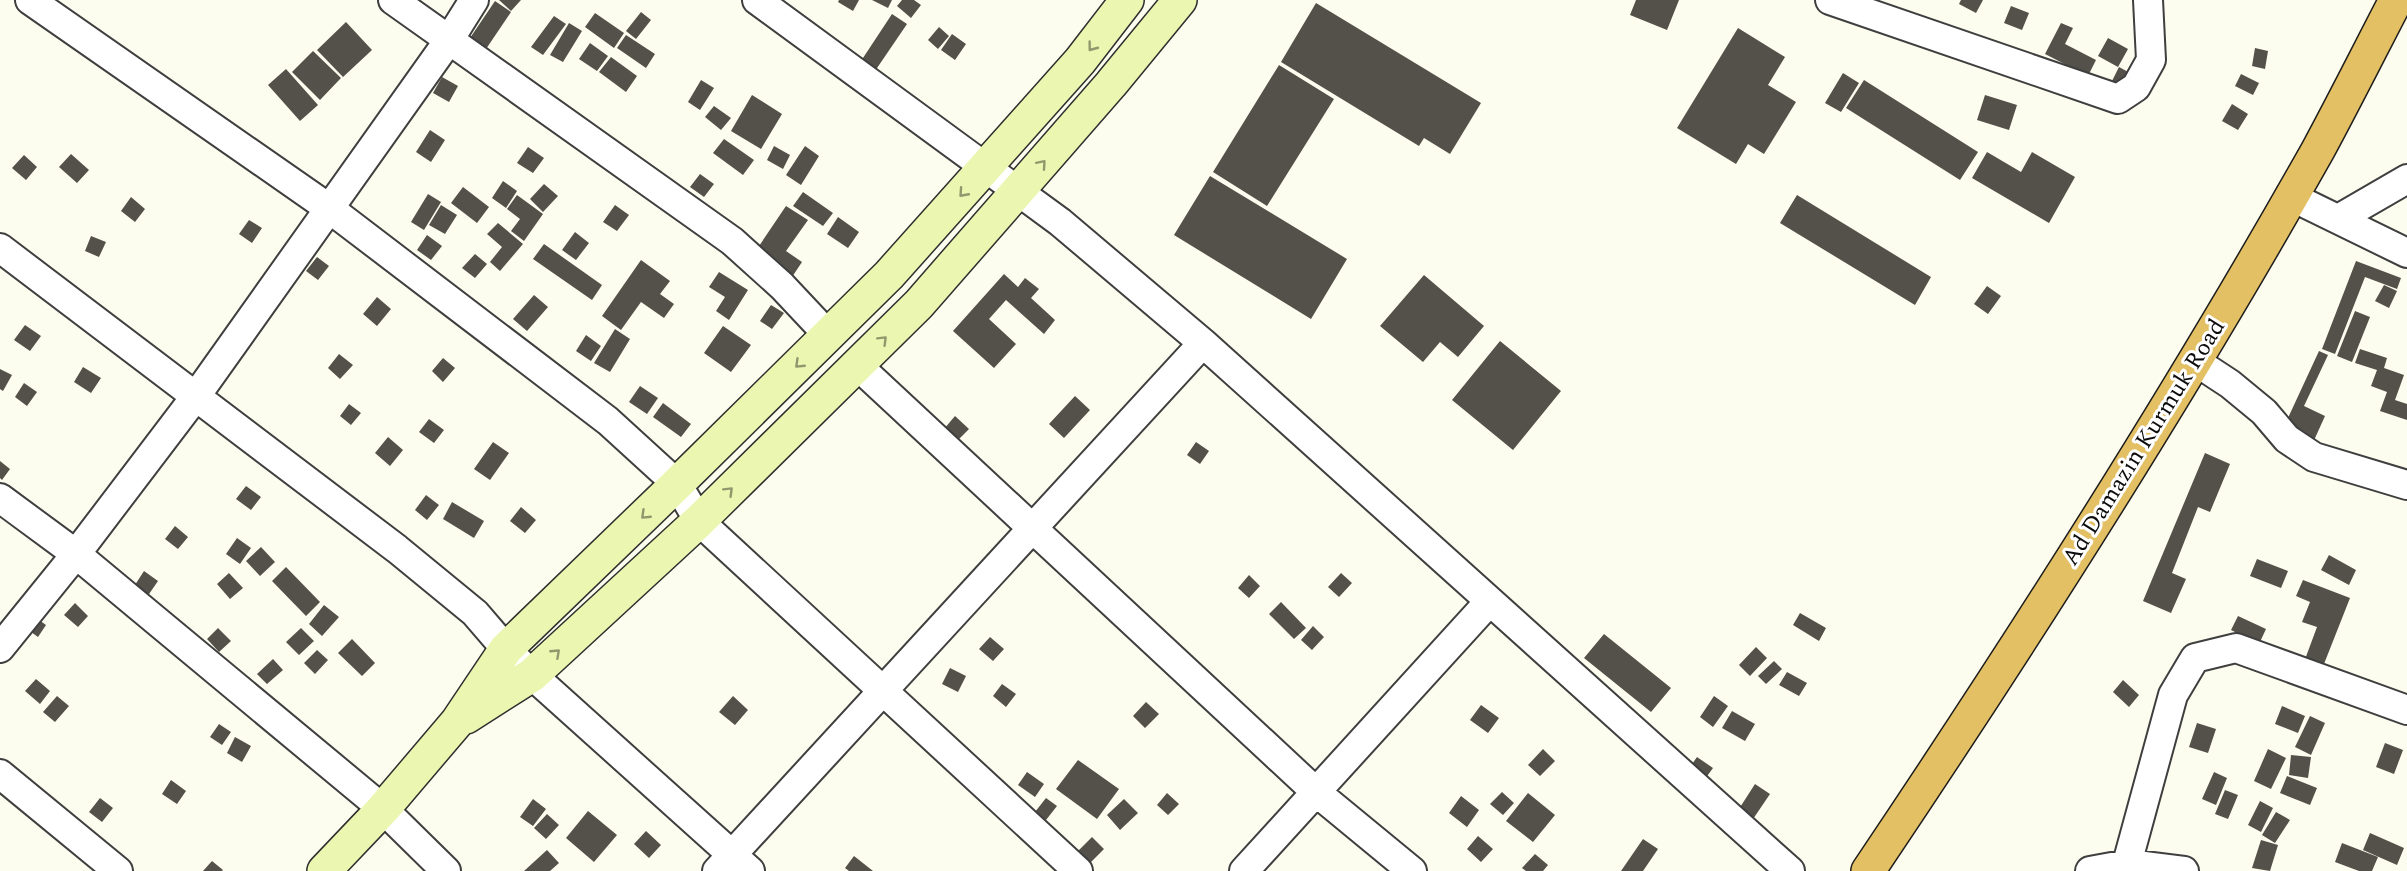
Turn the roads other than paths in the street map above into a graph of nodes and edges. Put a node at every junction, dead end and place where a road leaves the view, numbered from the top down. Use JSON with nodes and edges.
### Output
{"nodes":[{"id":1,"x":30,"y":0,"type":"edge"},
{"id":2,"x":393,"y":0,"type":"edge"},
{"id":3,"x":474,"y":0,"type":"edge"},
{"id":4,"x":757,"y":0,"type":"edge"},
{"id":5,"x":1127,"y":0,"type":"edge"},
{"id":6,"x":1180,"y":0,"type":"edge"},
{"id":7,"x":1830,"y":0,"type":"edge"},
{"id":8,"x":2148,"y":0,"type":"edge"},
{"id":9,"x":2396,"y":0,"type":"edge"},
{"id":10,"x":449,"y":40,"type":"junction"},
{"id":11,"x":987,"y":168,"type":"junction"},
{"id":12,"x":2407,"y":179,"type":"edge"},
{"id":13,"x":1017,"y":191,"type":"junction"},
{"id":14,"x":2290,"y":196,"type":"junction"},
{"id":15,"x":330,"y":209,"type":"junction"},
{"id":16,"x":2338,"y":219,"type":"junction"},
{"id":17,"x":0,"y":248,"type":"edge"},
{"id":18,"x":2407,"y":253,"type":"edge"},
{"id":19,"x":829,"y":336,"type":"junction"},
{"id":20,"x":1203,"y":343,"type":"junction"},
{"id":21,"x":2195,"y":361,"type":"junction"},
{"id":22,"x":857,"y":365,"type":"junction"},
{"id":23,"x":196,"y":396,"type":"junction"},
{"id":24,"x":677,"y":484,"type":"junction"},
{"id":25,"x":2407,"y":484,"type":"edge"},
{"id":26,"x":0,"y":498,"type":"edge"},
{"id":27,"x":699,"y":521,"type":"junction"},
{"id":28,"x":1032,"y":529,"type":"junction"},
{"id":29,"x":76,"y":555,"type":"junction"},
{"id":30,"x":1489,"y":602,"type":"junction"},
{"id":31,"x":0,"y":648,"type":"edge"},
{"id":32,"x":506,"y":649,"type":"junction"},
{"id":33,"x":532,"y":675,"type":"junction"},
{"id":34,"x":882,"y":691,"type":"junction"},
{"id":35,"x":2407,"y":710,"type":"edge"},
{"id":36,"x":457,"y":723,"type":"junction"},
{"id":37,"x":0,"y":774,"type":"edge"},
{"id":38,"x":1316,"y":792,"type":"junction"},
{"id":39,"x":383,"y":809,"type":"junction"},
{"id":40,"x":733,"y":866,"type":"edge"},
{"id":41,"x":2126,"y":867,"type":"edge"},
{"id":42,"x":118,"y":871,"type":"edge"},
{"id":43,"x":324,"y":871,"type":"edge"},
{"id":44,"x":446,"y":871,"type":"edge"},
{"id":45,"x":1078,"y":871,"type":"edge"},
{"id":46,"x":1244,"y":871,"type":"edge"},
{"id":47,"x":1412,"y":871,"type":"edge"},
{"id":48,"x":1790,"y":871,"type":"edge"},
{"id":49,"x":1868,"y":871,"type":"edge"},
{"id":50,"x":2090,"y":871,"type":"edge"},
{"id":51,"x":2184,"y":871,"type":"edge"}],
"edges":[{"from":1,"to":15,"type":"street"},
{"from":2,"to":10,"type":"street"},
{"from":3,"to":10,"type":"street"},
{"from":4,"to":11,"type":"street"},
{"from":5,"to":11,"type":"street","one_way":true},
{"from":13,"to":6,"type":"street","one_way":true},
{"from":7,"to":8,"type":"street"},
{"from":9,"to":14,"type":"highway","name":"Ad Damazin Kurmuk Road"},
{"from":10,"to":15,"type":"street"},
{"from":10,"to":19,"type":"street"},
{"from":11,"to":13,"type":"street"},
{"from":11,"to":19,"type":"street","one_way":true},
{"from":12,"to":16,"type":"street"},
{"from":13,"to":20,"type":"street"},
{"from":22,"to":13,"type":"street","one_way":true},
{"from":14,"to":16,"type":"street"},
{"from":14,"to":21,"type":"highway","name":"Ad Damazin Kurmuk Road"},
{"from":15,"to":23,"type":"street"},
{"from":15,"to":24,"type":"street"},
{"from":16,"to":18,"type":"street"},
{"from":17,"to":23,"type":"street"},
{"from":19,"to":24,"type":"street","one_way":true},
{"from":20,"to":28,"type":"street"},
{"from":20,"to":30,"type":"street"},
{"from":21,"to":25,"type":"street"},
{"from":21,"to":49,"type":"highway","name":"Ad Damazin Kurmuk Road"},
{"from":27,"to":22,"type":"street","one_way":true},
{"from":22,"to":28,"type":"street"},
{"from":23,"to":29,"type":"street"},
{"from":23,"to":32,"type":"street"},
{"from":24,"to":27,"type":"street"},
{"from":24,"to":32,"type":"street","one_way":true},
{"from":26,"to":29,"type":"street"},
{"from":33,"to":27,"type":"street","one_way":true},
{"from":27,"to":34,"type":"street"},
{"from":28,"to":34,"type":"street"},
{"from":28,"to":38,"type":"street"},
{"from":29,"to":31,"type":"street"},
{"from":29,"to":39,"type":"street"},
{"from":30,"to":38,"type":"street"},
{"from":30,"to":48,"type":"street"},
{"from":32,"to":33,"type":"street"},
{"from":32,"to":36,"type":"street"},
{"from":33,"to":36,"type":"street"},
{"from":33,"to":40,"type":"street"},
{"from":34,"to":40,"type":"street"},
{"from":34,"to":45,"type":"street"},
{"from":35,"to":41,"type":"street"},
{"from":36,"to":39,"type":"street"},
{"from":37,"to":42,"type":"street"},
{"from":38,"to":46,"type":"street"},
{"from":38,"to":47,"type":"street"},
{"from":39,"to":43,"type":"street"},
{"from":39,"to":44,"type":"street"},
{"from":41,"to":50,"type":"street"},
{"from":41,"to":51,"type":"street"}]}
